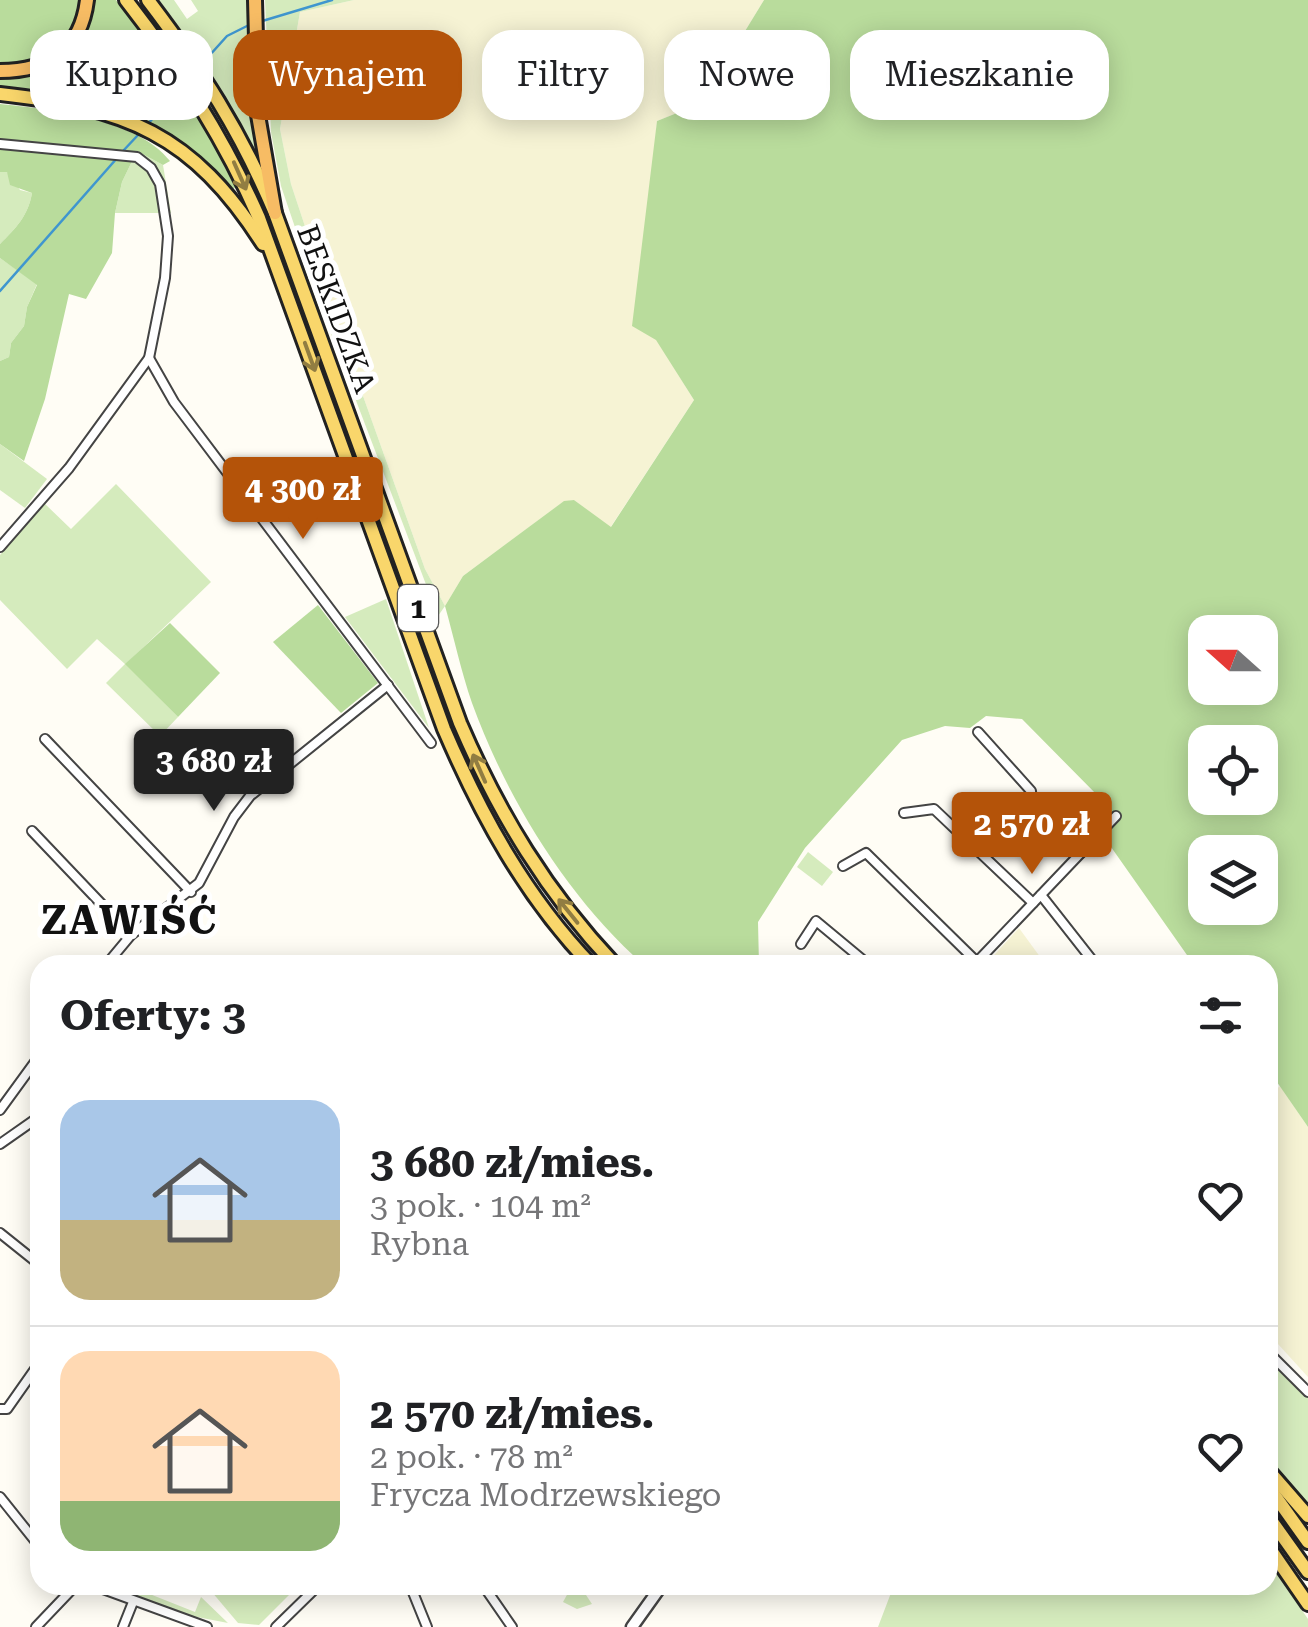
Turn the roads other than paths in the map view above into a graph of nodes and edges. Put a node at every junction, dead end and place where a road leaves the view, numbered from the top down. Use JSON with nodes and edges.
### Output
{"nodes":[{"id":1,"x":87,"y":0,"type":"edge"},
{"id":2,"x":126,"y":0,"type":"edge"},
{"id":3,"x":148,"y":0,"type":"edge"},
{"id":4,"x":255,"y":4,"type":"edge"},
{"id":5,"x":0,"y":71,"type":"edge"},
{"id":6,"x":0,"y":94,"type":"edge"},
{"id":7,"x":0,"y":144,"type":"edge"},
{"id":8,"x":275,"y":213,"type":"junction"},
{"id":9,"x":276,"y":266,"type":"junction"},
{"id":10,"x":149,"y":358,"type":"junction"},
{"id":11,"x":0,"y":547,"type":"edge"},
{"id":12,"x":388,"y":685,"type":"junction"},
{"id":13,"x":978,"y":732,"type":"dead end"},
{"id":14,"x":45,"y":739,"type":"dead end"},
{"id":15,"x":431,"y":743,"type":"dead end"},
{"id":16,"x":904,"y":813,"type":"dead end"},
{"id":17,"x":1116,"y":816,"type":"dead end"},
{"id":18,"x":32,"y":831,"type":"dead end"},
{"id":19,"x":1081,"y":853,"type":"junction"},
{"id":20,"x":842,"y":866,"type":"dead end"},
{"id":21,"x":191,"y":892,"type":"junction"},
{"id":22,"x":1040,"y":895,"type":"junction"},
{"id":23,"x":1033,"y":903,"type":"junction"},
{"id":24,"x":131,"y":935,"type":"junction"},
{"id":25,"x":801,"y":944,"type":"dead end"},
{"id":26,"x":114,"y":955,"type":"edge"},
{"id":27,"x":582,"y":955,"type":"edge"},
{"id":28,"x":607,"y":955,"type":"edge"},
{"id":29,"x":857,"y":955,"type":"edge"},
{"id":30,"x":967,"y":955,"type":"edge"},
{"id":31,"x":984,"y":955,"type":"edge"},
{"id":32,"x":1088,"y":955,"type":"edge"},
{"id":33,"x":30,"y":1070,"type":"edge"},
{"id":34,"x":0,"y":1110,"type":"edge"},
{"id":35,"x":30,"y":1123,"type":"edge"},
{"id":36,"x":0,"y":1144,"type":"edge"},
{"id":37,"x":0,"y":1232,"type":"edge"},
{"id":38,"x":30,"y":1257,"type":"edge"},
{"id":39,"x":1278,"y":1362,"type":"edge"},
{"id":40,"x":30,"y":1376,"type":"edge"},
{"id":41,"x":1308,"y":1392,"type":"edge"},
{"id":42,"x":0,"y":1409,"type":"edge"},
{"id":43,"x":1278,"y":1482,"type":"edge"},
{"id":44,"x":0,"y":1497,"type":"edge"},
{"id":45,"x":1278,"y":1500,"type":"edge"},
{"id":46,"x":1308,"y":1516,"type":"edge"},
{"id":47,"x":1278,"y":1530,"type":"edge"},
{"id":48,"x":30,"y":1534,"type":"edge"},
{"id":49,"x":1308,"y":1542,"type":"edge"},
{"id":50,"x":1278,"y":1560,"type":"edge"},
{"id":51,"x":1308,"y":1572,"type":"edge"},
{"id":52,"x":66,"y":1595,"type":"edge"},
{"id":53,"x":116,"y":1595,"type":"edge"},
{"id":54,"x":310,"y":1595,"type":"edge"},
{"id":55,"x":417,"y":1595,"type":"edge"},
{"id":56,"x":490,"y":1595,"type":"edge"},
{"id":57,"x":655,"y":1595,"type":"edge"},
{"id":58,"x":132,"y":1602,"type":"junction"},
{"id":59,"x":1308,"y":1604,"type":"edge"},
{"id":60,"x":36,"y":1627,"type":"edge"},
{"id":61,"x":124,"y":1627,"type":"edge"},
{"id":62,"x":206,"y":1627,"type":"edge"},
{"id":63,"x":276,"y":1627,"type":"edge"},
{"id":64,"x":427,"y":1627,"type":"edge"},
{"id":65,"x":512,"y":1627,"type":"edge"},
{"id":66,"x":632,"y":1627,"type":"edge"}],
"edges":[{"from":1,"to":5,"type":"highway"},
{"from":2,"to":9,"type":"main road","name":"BESKIDZKA","number":"1","one_way":true},
{"from":3,"to":8,"type":"main road","name":"BESKIDZKA","number":"1"},
{"from":4,"to":8,"type":"highway"},
{"from":6,"to":9,"type":"main road"},
{"from":7,"to":10,"type":"street"},
{"from":28,"to":8,"type":"main road","name":"BESKIDZKA","number":"1","one_way":true},
{"from":9,"to":27,"type":"main road","name":"BESKIDZKA","number":"1","one_way":true},
{"from":10,"to":11,"type":"street"},
{"from":10,"to":12,"type":"street"},
{"from":12,"to":15,"type":"street"},
{"from":12,"to":21,"type":"street"},
{"from":13,"to":19,"type":"street"},
{"from":14,"to":21,"type":"street"},
{"from":16,"to":23,"type":"street"},
{"from":17,"to":19,"type":"street"},
{"from":18,"to":24,"type":"street"},
{"from":19,"to":22,"type":"street"},
{"from":20,"to":30,"type":"street"},
{"from":21,"to":24,"type":"street"},
{"from":22,"to":23,"type":"street"},
{"from":22,"to":32,"type":"street"},
{"from":23,"to":31,"type":"street"},
{"from":24,"to":26,"type":"street"},
{"from":25,"to":29,"type":"street"},
{"from":33,"to":34,"type":"street"},
{"from":35,"to":36,"type":"street"},
{"from":37,"to":38,"type":"street"},
{"from":39,"to":41,"type":"street"},
{"from":40,"to":42,"type":"street"},
{"from":43,"to":46,"type":"main road"},
{"from":44,"to":48,"type":"street"},
{"from":45,"to":49,"type":"main road"},
{"from":47,"to":51,"type":"main road"},
{"from":50,"to":59,"type":"main road"},
{"from":52,"to":60,"type":"street"},
{"from":53,"to":58,"type":"street"},
{"from":54,"to":63,"type":"street"},
{"from":55,"to":64,"type":"street"},
{"from":56,"to":65,"type":"street"},
{"from":57,"to":66,"type":"street"},
{"from":58,"to":61,"type":"street"},
{"from":58,"to":62,"type":"street"}]}
